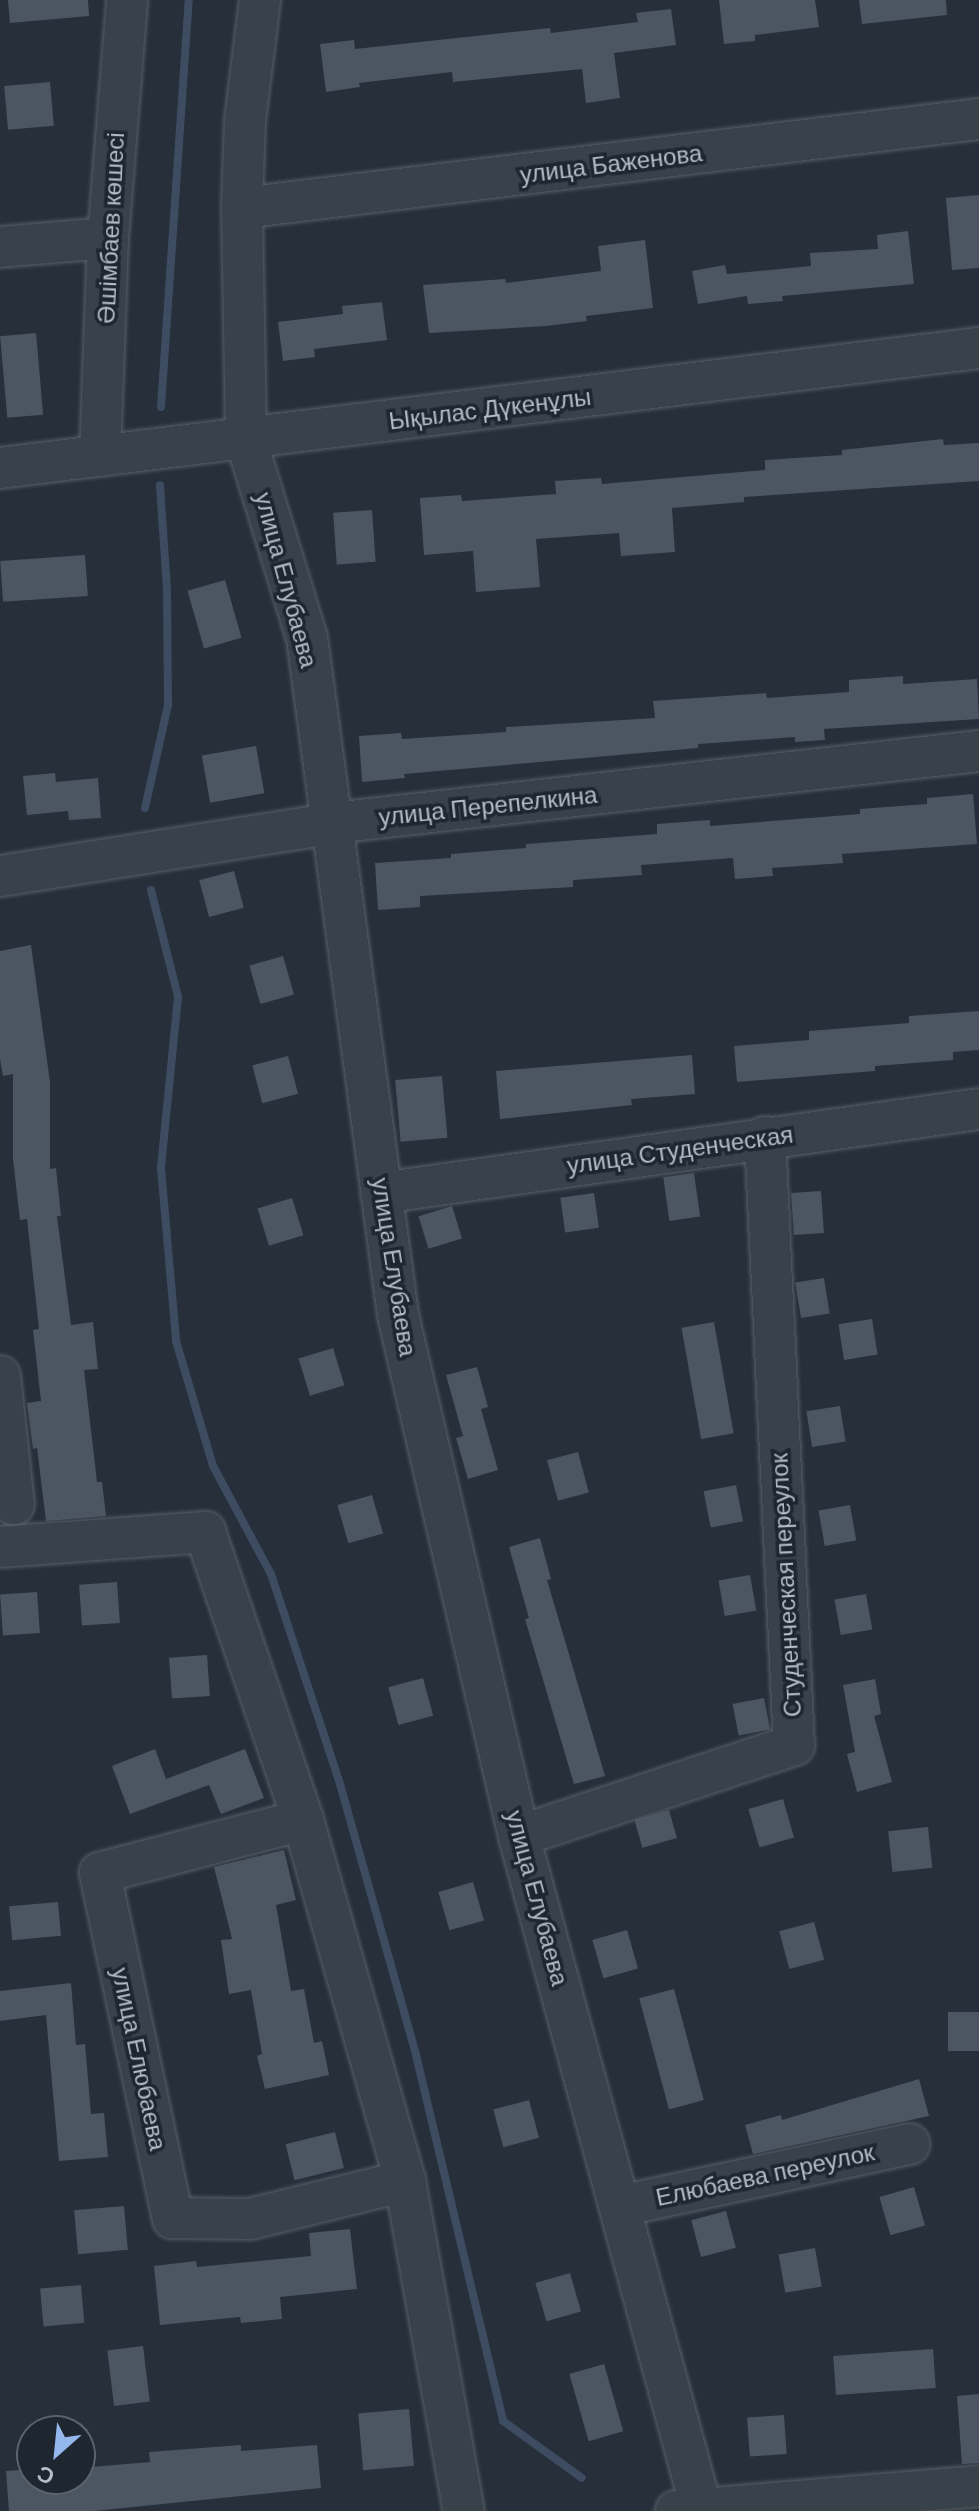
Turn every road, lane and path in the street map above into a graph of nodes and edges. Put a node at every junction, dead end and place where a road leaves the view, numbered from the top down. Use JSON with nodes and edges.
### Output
{"nodes":[{"id":1,"x":127,"y":0,"type":"edge"},
{"id":2,"x":260,"y":0,"type":"edge"},
{"id":3,"x":979,"y":119,"type":"edge"},
{"id":4,"x":242,"y":208,"type":"junction"},
{"id":5,"x":108,"y":238,"type":"junction"},
{"id":6,"x":0,"y":247,"type":"edge"},
{"id":7,"x":979,"y":348,"type":"edge"},
{"id":8,"x":246,"y":440,"type":"junction"},
{"id":9,"x":100,"y":456,"type":"junction"},
{"id":10,"x":0,"y":468,"type":"edge"},
{"id":11,"x":979,"y":751,"type":"edge"},
{"id":12,"x":333,"y":823,"type":"junction"},
{"id":13,"x":0,"y":876,"type":"edge"},
{"id":14,"x":979,"y":1109,"type":"edge"},
{"id":15,"x":765,"y":1137,"type":"junction"},
{"id":16,"x":381,"y":1193,"type":"junction"},
{"id":17,"x":0,"y":1376,"type":"edge"},
{"id":18,"x":0,"y":1382,"type":"edge"},
{"id":19,"x":14,"y":1504,"type":"dead end"},
{"id":20,"x":0,"y":1547,"type":"edge"},
{"id":21,"x":303,"y":1820,"type":"junction"},
{"id":22,"x":519,"y":1836,"type":"junction"},
{"id":23,"x":909,"y":2144,"type":"dead end"},
{"id":24,"x":405,"y":2181,"type":"junction"},
{"id":25,"x":620,"y":2206,"type":"junction"},
{"id":26,"x":979,"y":2486,"type":"edge"},
{"id":27,"x":693,"y":2510,"type":"edge"},
{"id":28,"x":464,"y":2511,"type":"edge"}],
"edges":[{"from":1,"to":5,"type":"street","name":"Әшімбаев көшесі"},
{"from":2,"to":4,"type":"street","name":"улица Елубаева"},
{"from":3,"to":4,"type":"street","name":"улица Баженова"},
{"from":4,"to":8,"type":"street","name":"улица Елубаева"},
{"from":5,"to":6,"type":"street"},
{"from":5,"to":9,"type":"street","name":"Әшімбаев көшесі"},
{"from":7,"to":8,"type":"street","name":"Ықылас Дүкенұлы"},
{"from":8,"to":9,"type":"street","name":"Ықылас Дүкенұлы"},
{"from":8,"to":12,"type":"street","name":"улица Елубаева"},
{"from":9,"to":10,"type":"street","name":"Ықылас Дүкенұлы"},
{"from":11,"to":12,"type":"street","name":"улица Перепелкина"},
{"from":12,"to":13,"type":"street","name":"улица Перепелкина"},
{"from":12,"to":16,"type":"street","name":"улица Елубаева"},
{"from":14,"to":15,"type":"street","name":"улица Студенческая"},
{"from":15,"to":16,"type":"street","name":"улица Студенческая"},
{"from":15,"to":22,"type":"street","name":"Студенческая переулок"},
{"from":16,"to":22,"type":"street","name":"улица Елубаева"},
{"from":17,"to":18,"type":"street"},
{"from":18,"to":19,"type":"street"},
{"from":20,"to":21,"type":"street"},
{"from":21,"to":24,"type":"street"},
{"from":21,"to":24,"type":"street","name":"улица Елюбаева"},
{"from":22,"to":25,"type":"street","name":"улица Елубаева"},
{"from":23,"to":25,"type":"street","name":"Елюбаева переулок"},
{"from":24,"to":28,"type":"street"},
{"from":25,"to":27,"type":"street","name":"улица Елубаева"},
{"from":26,"to":27,"type":"street"}]}
